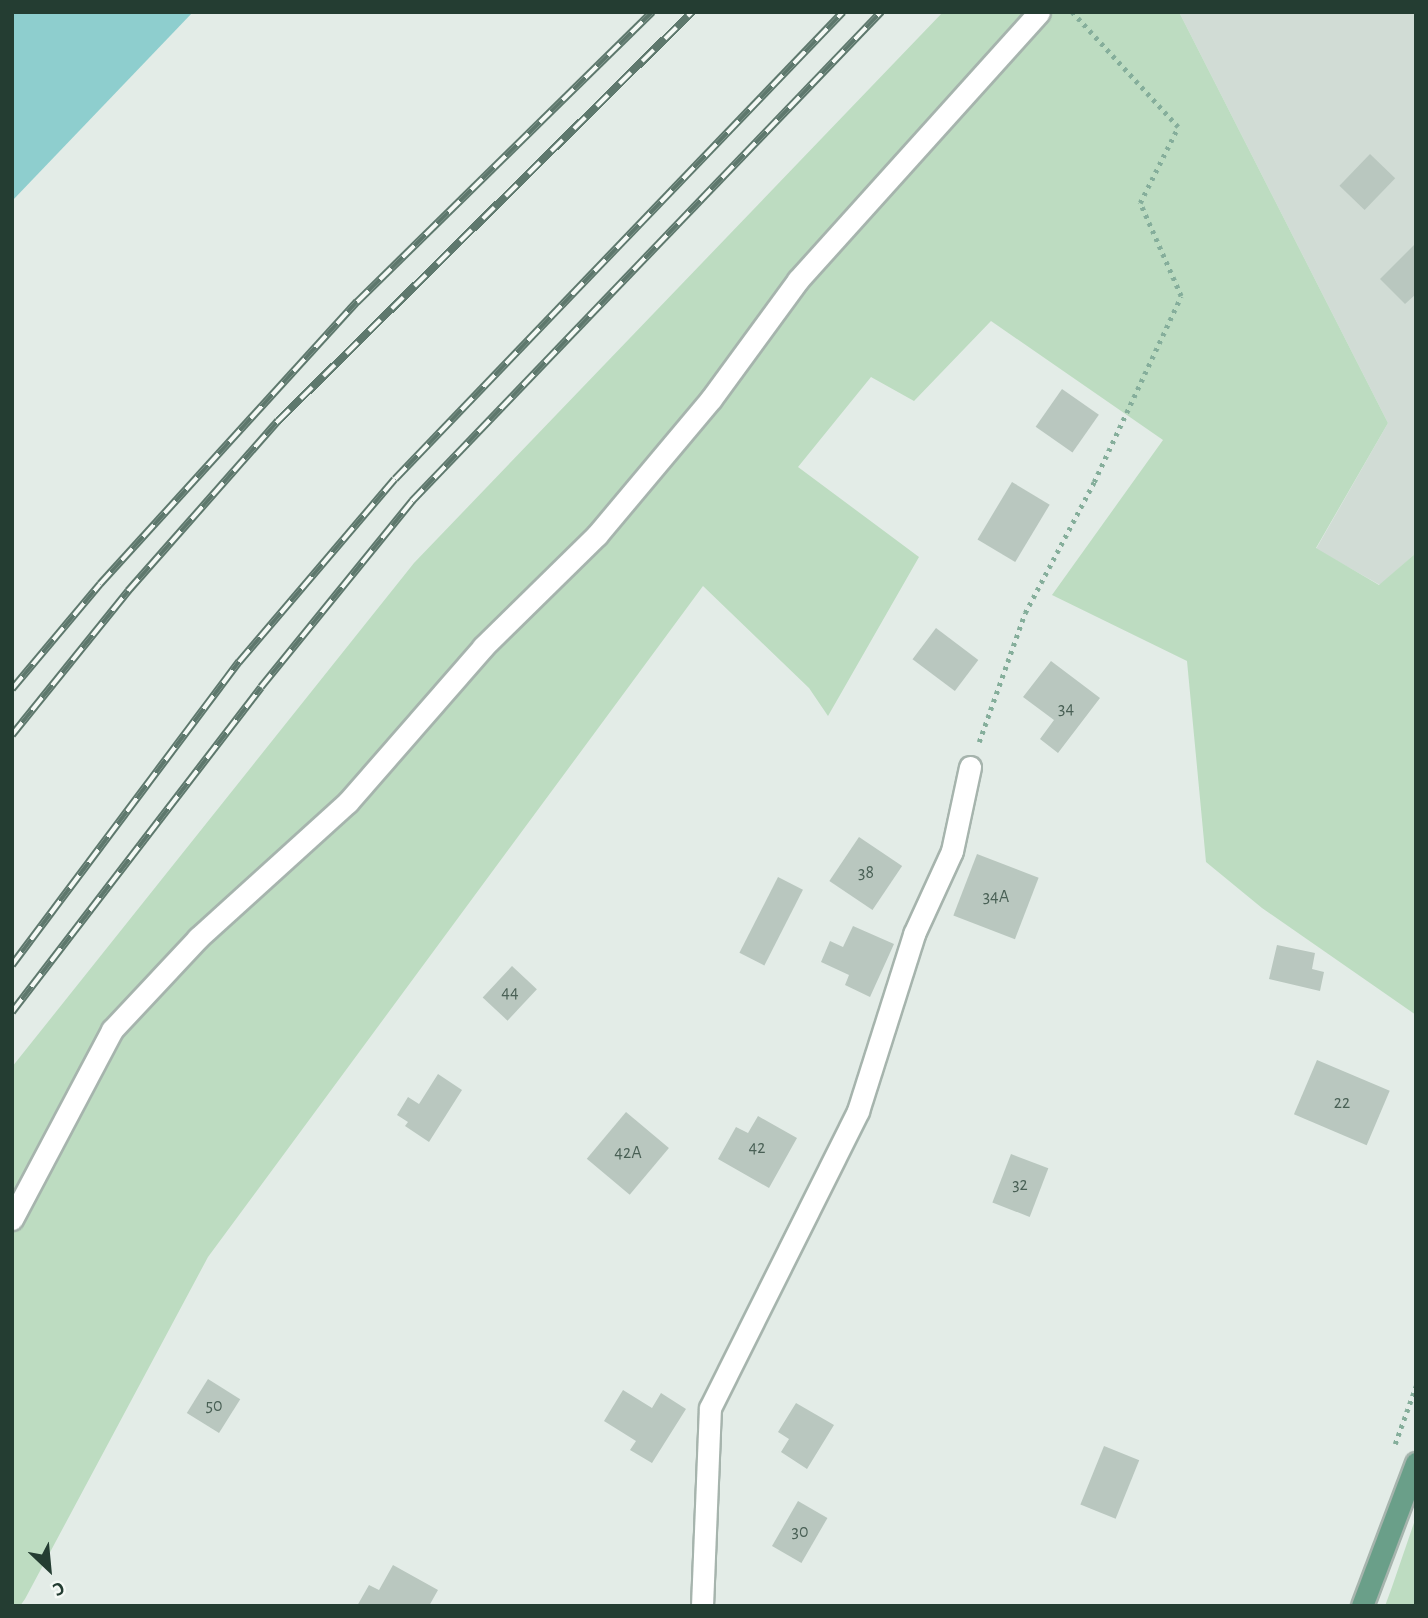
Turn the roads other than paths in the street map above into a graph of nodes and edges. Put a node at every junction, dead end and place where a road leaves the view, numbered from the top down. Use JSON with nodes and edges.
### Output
{"nodes":[{"id":1,"x":1039,"y":12,"type":"edge"},
{"id":2,"x":970,"y":767,"type":"road end"},
{"id":3,"x":12,"y":1219,"type":"edge"},
{"id":4,"x":1416,"y":1463,"type":"edge"},
{"id":5,"x":702,"y":1606,"type":"edge"},
{"id":6,"x":1362,"y":1606,"type":"edge"}],
"edges":[{"from":1,"to":3,"type":"street"},
{"from":2,"to":5,"type":"street"},
{"from":4,"to":6,"type":"main road"}]}
